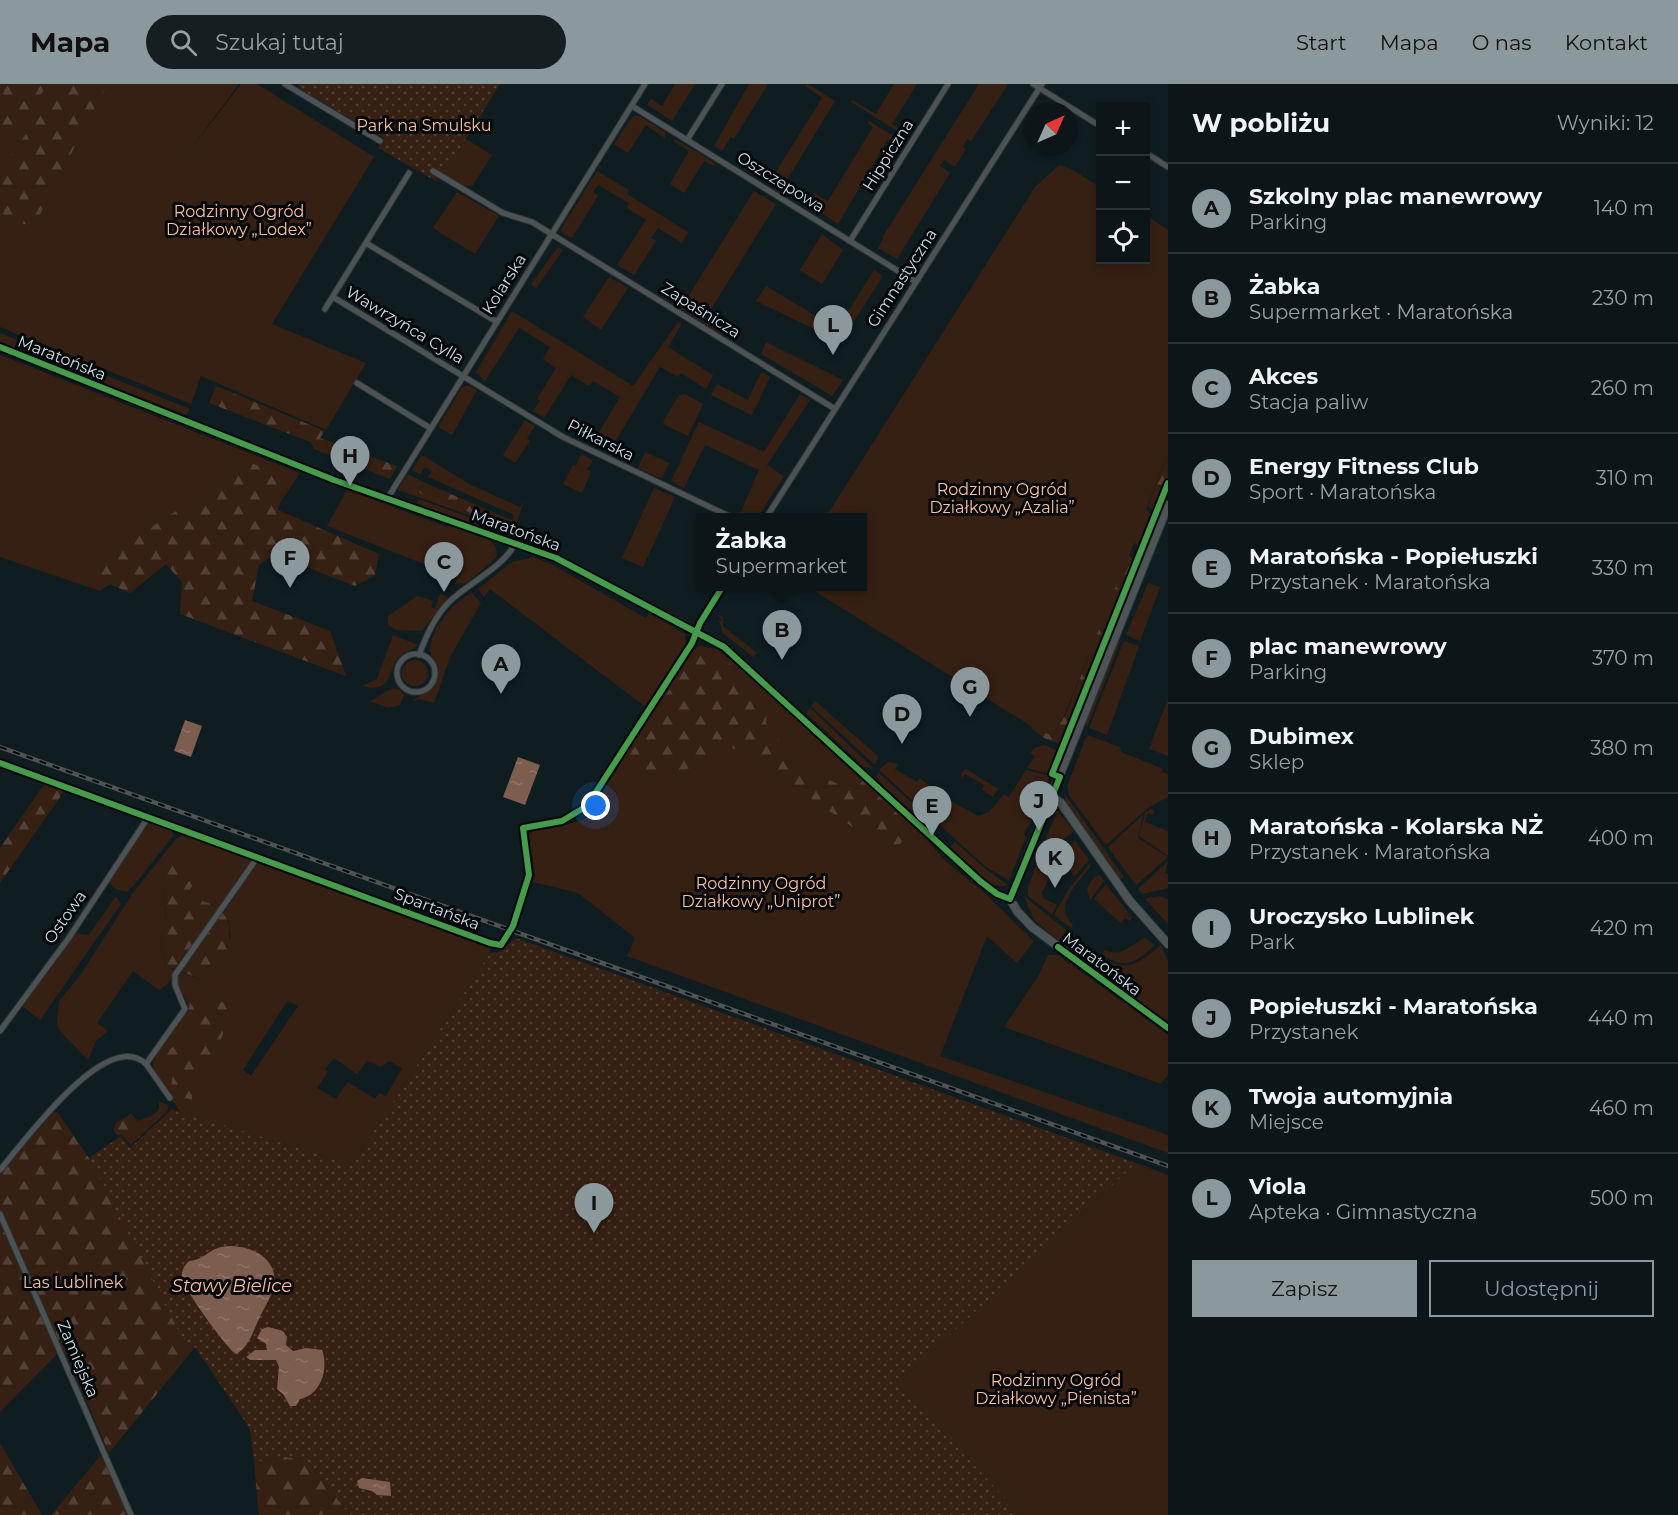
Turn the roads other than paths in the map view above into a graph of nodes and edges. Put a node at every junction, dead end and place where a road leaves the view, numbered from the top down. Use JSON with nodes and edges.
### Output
{"nodes":[{"id":1,"x":285,"y":84,"type":"edge"},
{"id":2,"x":645,"y":84,"type":"edge"},
{"id":3,"x":722,"y":84,"type":"edge"},
{"id":4,"x":948,"y":84,"type":"edge"},
{"id":5,"x":1033,"y":84,"type":"edge"},
{"id":6,"x":1041,"y":86,"type":"edge"},
{"id":7,"x":632,"y":106,"type":"junction"},
{"id":8,"x":1096,"y":123,"type":"edge"},
{"id":9,"x":687,"y":140,"type":"junction"},
{"id":10,"x":380,"y":141,"type":"dead end"},
{"id":11,"x":1150,"y":156,"type":"edge"},
{"id":12,"x":1168,"y":167,"type":"edge"},
{"id":13,"x":433,"y":171,"type":"dead end"},
{"id":14,"x":409,"y":173,"type":"dead end"},
{"id":15,"x":552,"y":234,"type":"junction"},
{"id":16,"x":850,"y":241,"type":"junction"},
{"id":17,"x":366,"y":243,"type":"junction"},
{"id":18,"x":916,"y":282,"type":"junction"},
{"id":19,"x":333,"y":297,"type":"junction"},
{"id":20,"x":325,"y":309,"type":"dead end"},
{"id":21,"x":496,"y":322,"type":"junction"},
{"id":22,"x":0,"y":347,"type":"edge"},
{"id":23,"x":463,"y":376,"type":"junction"},
{"id":24,"x":357,"y":383,"type":"dead end"},
{"id":25,"x":835,"y":409,"type":"junction"},
{"id":26,"x":430,"y":428,"type":"junction"},
{"id":27,"x":387,"y":499,"type":"junction"},
{"id":28,"x":1168,"y":505,"type":"edge"},
{"id":29,"x":722,"y":513,"type":"edge"},
{"id":30,"x":769,"y":513,"type":"edge"},
{"id":31,"x":516,"y":543,"type":"junction"},
{"id":32,"x":720,"y":591,"type":"edge"},
{"id":33,"x":696,"y":633,"type":"junction"},
{"id":34,"x":419,"y":655,"type":"junction"},
{"id":35,"x":0,"y":763,"type":"edge"},
{"id":36,"x":1052,"y":797,"type":"junction"},
{"id":37,"x":149,"y":816,"type":"junction"},
{"id":38,"x":257,"y":858,"type":"junction"},
{"id":39,"x":1011,"y":899,"type":"junction"},
{"id":40,"x":1168,"y":944,"type":"edge"},
{"id":41,"x":1168,"y":1028,"type":"edge"},
{"id":42,"x":0,"y":1031,"type":"edge"},
{"id":43,"x":146,"y":1064,"type":"junction"},
{"id":44,"x":171,"y":1098,"type":"dead end"},
{"id":45,"x":0,"y":1170,"type":"edge"},
{"id":46,"x":0,"y":1214,"type":"edge"},
{"id":47,"x":131,"y":1515,"type":"edge"}],
"edges":[{"from":1,"to":10,"type":"street"},
{"from":2,"to":7,"type":"street","name":"Kolarska"},
{"from":3,"to":9,"type":"street"},
{"from":4,"to":16,"type":"street","name":"Hippiczna"},
{"from":5,"to":6,"type":"street"},
{"from":6,"to":8,"type":"street"},
{"from":6,"to":18,"type":"street","name":"Gimnastyczna"},
{"from":7,"to":9,"type":"street","name":"Oszczepowa"},
{"from":7,"to":15,"type":"street","name":"Kolarska"},
{"from":9,"to":16,"type":"street","name":"Oszczepowa"},
{"from":11,"to":12,"type":"street"},
{"from":13,"to":15,"type":"street","name":"Zapaśnicza"},
{"from":14,"to":17,"type":"street","name":"Wawrzyńca Cylla"},
{"from":15,"to":21,"type":"street","name":"Kolarska"},
{"from":15,"to":25,"type":"street","name":"Zapaśnicza"},
{"from":16,"to":18,"type":"street","name":"Oszczepowa"},
{"from":17,"to":19,"type":"street","name":"Wawrzyńca Cylla"},
{"from":17,"to":21,"type":"street"},
{"from":18,"to":25,"type":"street","name":"Gimnastyczna"},
{"from":19,"to":20,"type":"street","name":"Wawrzyńca Cylla"},
{"from":19,"to":23,"type":"street","name":"Wawrzyńca Cylla"},
{"from":21,"to":23,"type":"street","name":"Kolarska"},
{"from":22,"to":27,"type":"main road","name":"Maratońska"},
{"from":23,"to":26,"type":"street","name":"Kolarska"},
{"from":23,"to":29,"type":"street","name":"Piłkarska"},
{"from":24,"to":26,"type":"street"},
{"from":25,"to":30,"type":"street","name":"Gimnastyczna"},
{"from":26,"to":27,"type":"street","name":"Kolarska"},
{"from":27,"to":31,"type":"main road","name":"Maratońska"},
{"from":28,"to":36,"type":"main road"},
{"from":31,"to":33,"type":"main road","name":"Maratońska"},
{"from":31,"to":34,"type":"street"},
{"from":32,"to":33,"type":"street"},
{"from":33,"to":38,"type":"street","name":"Spartańska"},
{"from":33,"to":39,"type":"main road","name":"Maratońska"},
{"from":34,"to":34,"type":"street"},
{"from":35,"to":37,"type":"street","name":"Spartańska"},
{"from":36,"to":39,"type":"main road"},
{"from":36,"to":40,"type":"main road"},
{"from":37,"to":38,"type":"street","name":"Spartańska"},
{"from":37,"to":42,"type":"street","name":"Ostowa"},
{"from":38,"to":43,"type":"street"},
{"from":39,"to":41,"type":"main road","name":"Maratońska"},
{"from":43,"to":44,"type":"street"},
{"from":43,"to":45,"type":"street"},
{"from":46,"to":47,"type":"street","name":"Zamiejska"}]}
